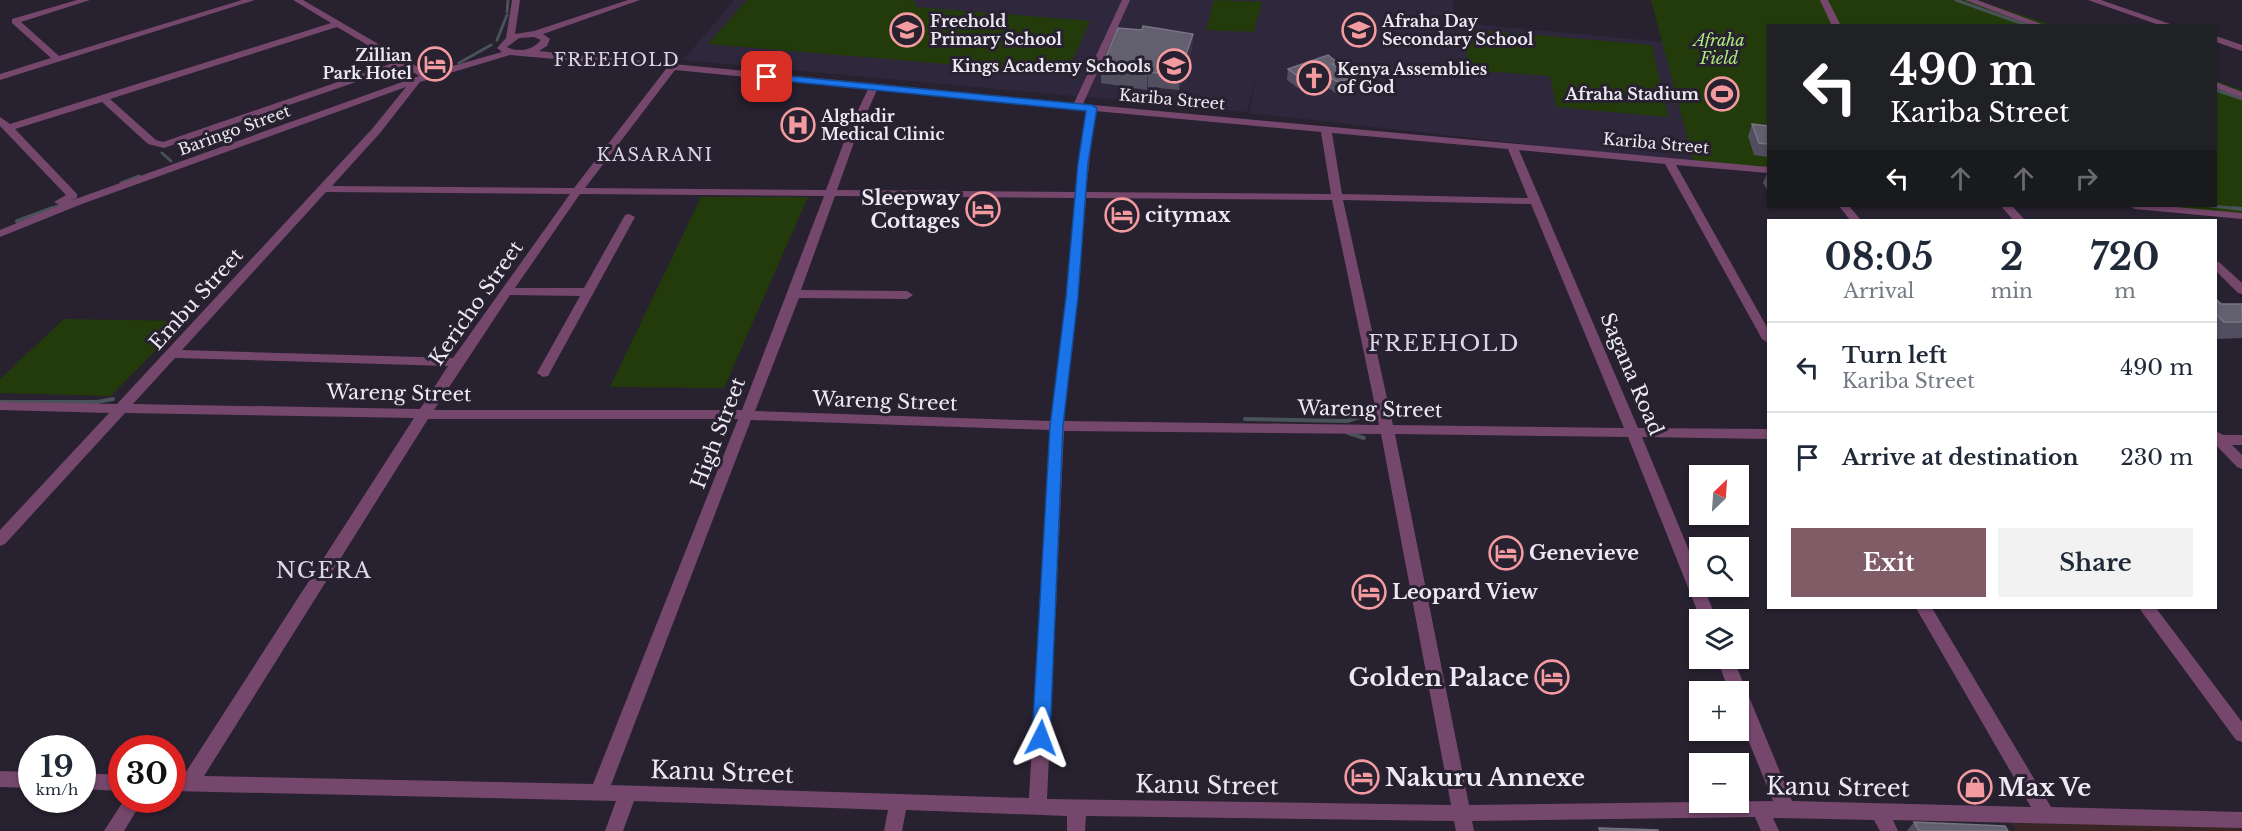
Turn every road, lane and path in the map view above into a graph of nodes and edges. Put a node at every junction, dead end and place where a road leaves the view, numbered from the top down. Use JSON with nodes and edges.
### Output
{"nodes":[{"id":1,"x":86,"y":0,"type":"edge"},
{"id":2,"x":251,"y":0,"type":"edge"},
{"id":3,"x":297,"y":0,"type":"edge"},
{"id":4,"x":516,"y":0,"type":"edge"},
{"id":5,"x":636,"y":0,"type":"edge"},
{"id":6,"x":1126,"y":0,"type":"edge"},
{"id":7,"x":1824,"y":0,"type":"edge"},
{"id":8,"x":1970,"y":0,"type":"edge"},
{"id":9,"x":2092,"y":0,"type":"edge"},
{"id":10,"x":576,"y":21,"type":"junction"},
{"id":11,"x":338,"y":24,"type":"junction"},
{"id":12,"x":1836,"y":24,"type":"edge"},
{"id":13,"x":2037,"y":24,"type":"edge"},
{"id":14,"x":2166,"y":24,"type":"edge"},
{"id":15,"x":512,"y":25,"type":"junction"},
{"id":16,"x":531,"y":34,"type":"junction"},
{"id":17,"x":510,"y":39,"type":"junction"},
{"id":18,"x":2217,"y":39,"type":"edge"},
{"id":19,"x":545,"y":42,"type":"junction"},
{"id":20,"x":2242,"y":48,"type":"edge"},
{"id":21,"x":506,"y":50,"type":"junction"},
{"id":22,"x":524,"y":52,"type":"junction"},
{"id":23,"x":573,"y":58,"type":"junction"},
{"id":24,"x":57,"y":59,"type":"junction"},
{"id":25,"x":402,"y":63,"type":"junction"},
{"id":26,"x":672,"y":67,"type":"junction"},
{"id":27,"x":0,"y":77,"type":"edge"},
{"id":28,"x":421,"y":79,"type":"junction"},
{"id":29,"x":2217,"y":86,"type":"edge"},
{"id":30,"x":874,"y":87,"type":"junction"},
{"id":31,"x":2242,"y":95,"type":"edge"},
{"id":32,"x":104,"y":99,"type":"junction"},
{"id":33,"x":1077,"y":107,"type":"junction"},
{"id":34,"x":1092,"y":108,"type":"junction"},
{"id":35,"x":3,"y":123,"type":"edge"},
{"id":36,"x":1326,"y":130,"type":"junction"},
{"id":37,"x":1512,"y":147,"type":"junction"},
{"id":38,"x":173,"y":155,"type":"junction"},
{"id":39,"x":1669,"y":161,"type":"junction"},
{"id":40,"x":1767,"y":170,"type":"edge"},
{"id":41,"x":324,"y":189,"type":"junction"},
{"id":42,"x":578,"y":190,"type":"junction"},
{"id":43,"x":829,"y":194,"type":"junction"},
{"id":44,"x":1081,"y":196,"type":"junction"},
{"id":45,"x":1337,"y":197,"type":"junction"},
{"id":46,"x":1535,"y":201,"type":"junction"},
{"id":47,"x":1845,"y":207,"type":"edge"},
{"id":48,"x":2007,"y":207,"type":"edge"},
{"id":49,"x":2154,"y":207,"type":"joint"},
{"id":50,"x":2242,"y":216,"type":"edge"},
{"id":51,"x":629,"y":217,"type":"dead end"},
{"id":52,"x":1854,"y":219,"type":"edge"},
{"id":53,"x":2018,"y":219,"type":"edge"},
{"id":54,"x":2167,"y":219,"type":"edge"},
{"id":55,"x":10,"y":223,"type":"edge"},
{"id":56,"x":0,"y":234,"type":"edge"},
{"id":57,"x":2217,"y":266,"type":"edge"},
{"id":58,"x":2242,"y":290,"type":"edge"},
{"id":59,"x":507,"y":291,"type":"junction"},
{"id":60,"x":587,"y":292,"type":"junction"},
{"id":61,"x":794,"y":294,"type":"junction"},
{"id":62,"x":907,"y":295,"type":"dead end"},
{"id":63,"x":1767,"y":337,"type":"edge"},
{"id":64,"x":173,"y":354,"type":"junction"},
{"id":65,"x":457,"y":363,"type":"junction"},
{"id":66,"x":543,"y":373,"type":"dead end"},
{"id":67,"x":0,"y":406,"type":"edge"},
{"id":68,"x":123,"y":409,"type":"junction"},
{"id":69,"x":425,"y":414,"type":"junction"},
{"id":70,"x":746,"y":415,"type":"junction"},
{"id":71,"x":1057,"y":426,"type":"junction"},
{"id":72,"x":1387,"y":429,"type":"junction"},
{"id":73,"x":1633,"y":432,"type":"junction"},
{"id":74,"x":1767,"y":434,"type":"edge"},
{"id":75,"x":2217,"y":438,"type":"edge"},
{"id":76,"x":2242,"y":440,"type":"edge"},
{"id":77,"x":2242,"y":464,"type":"edge"},
{"id":78,"x":0,"y":540,"type":"edge"},
{"id":79,"x":1705,"y":609,"type":"edge"},
{"id":80,"x":1925,"y":609,"type":"edge"},
{"id":81,"x":2148,"y":609,"type":"edge"},
{"id":82,"x":1749,"y":719,"type":"edge"},
{"id":83,"x":2242,"y":735,"type":"edge"},
{"id":84,"x":186,"y":774,"type":"edge"},
{"id":85,"x":0,"y":779,"type":"edge"},
{"id":86,"x":18,"y":780,"type":"edge"},
{"id":87,"x":186,"y":782,"type":"edge"},
{"id":88,"x":628,"y":793,"type":"junction"},
{"id":89,"x":598,"y":794,"type":"junction"},
{"id":90,"x":897,"y":802,"type":"junction"},
{"id":91,"x":1038,"y":807,"type":"junction"},
{"id":92,"x":1077,"y":808,"type":"junction"},
{"id":93,"x":1760,"y":809,"type":"junction"},
{"id":94,"x":1786,"y":810,"type":"junction"},
{"id":95,"x":1880,"y":812,"type":"junction"},
{"id":96,"x":125,"y":813,"type":"edge"},
{"id":97,"x":2046,"y":816,"type":"junction"},
{"id":98,"x":2242,"y":820,"type":"edge"},
{"id":99,"x":1463,"y":822,"type":"edge"},
{"id":100,"x":113,"y":831,"type":"edge"},
{"id":101,"x":614,"y":831,"type":"edge"},
{"id":102,"x":893,"y":831,"type":"edge"},
{"id":103,"x":1076,"y":831,"type":"edge"},
{"id":104,"x":1770,"y":831,"type":"edge"},
{"id":105,"x":1889,"y":831,"type":"edge"}],
"edges":[{"from":1,"to":24,"type":"street"},
{"from":2,"to":24,"type":"street"},
{"from":3,"to":11,"type":"street"},
{"from":4,"to":15,"type":"street"},
{"from":5,"to":10,"type":"street"},
{"from":6,"to":33,"type":"street"},
{"from":7,"to":12,"type":"street"},
{"from":8,"to":13,"type":"street"},
{"from":9,"to":14,"type":"street"},
{"from":10,"to":16,"type":"street"},
{"from":10,"to":19,"type":"street"},
{"from":11,"to":25,"type":"street"},
{"from":11,"to":32,"type":"street"},
{"from":15,"to":16,"type":"street"},
{"from":15,"to":17,"type":"street"},
{"from":16,"to":17,"type":"street"},
{"from":16,"to":19,"type":"street"},
{"from":17,"to":21,"type":"street"},
{"from":18,"to":20,"type":"street"},
{"from":19,"to":22,"type":"street"},
{"from":19,"to":23,"type":"street"},
{"from":21,"to":22,"type":"street","name":"Baringo Street"},
{"from":21,"to":28,"type":"street","name":"Baringo Street"},
{"from":22,"to":23,"type":"street","name":"Kariba Street"},
{"from":23,"to":26,"type":"street","name":"Kariba Street"},
{"from":24,"to":27,"type":"street"},
{"from":25,"to":28,"type":"street"},
{"from":25,"to":38,"type":"street"},
{"from":26,"to":30,"type":"street","name":"Kariba Street"},
{"from":26,"to":42,"type":"street","name":"Kericho Street"},
{"from":28,"to":38,"type":"street","name":"Baringo Street"},
{"from":28,"to":41,"type":"street","name":"Embu Street"},
{"from":29,"to":31,"type":"street"},
{"from":30,"to":33,"type":"street","name":"Kariba Street"},
{"from":30,"to":43,"type":"street","name":"High Street"},
{"from":32,"to":35,"type":"street"},
{"from":32,"to":38,"type":"street"},
{"from":33,"to":34,"type":"street","name":"Kariba Street"},
{"from":34,"to":36,"type":"street","name":"Kariba Street"},
{"from":34,"to":44,"type":"street"},
{"from":35,"to":55,"type":"street"},
{"from":36,"to":37,"type":"street","name":"Kariba Street"},
{"from":36,"to":45,"type":"street"},
{"from":37,"to":39,"type":"street","name":"Kariba Street"},
{"from":37,"to":46,"type":"street","name":"Sagana Road"},
{"from":38,"to":55,"type":"street","name":"Baringo Street"},
{"from":39,"to":40,"type":"street","name":"Kariba Street"},
{"from":39,"to":63,"type":"street"},
{"from":41,"to":42,"type":"street"},
{"from":41,"to":64,"type":"street","name":"Embu Street"},
{"from":42,"to":43,"type":"street"},
{"from":42,"to":59,"type":"street","name":"Kericho Street"},
{"from":43,"to":44,"type":"street"},
{"from":43,"to":61,"type":"street","name":"High Street"},
{"from":44,"to":45,"type":"street"},
{"from":44,"to":71,"type":"street"},
{"from":45,"to":46,"type":"street"},
{"from":45,"to":72,"type":"street"},
{"from":46,"to":73,"type":"street","name":"Sagana Road"},
{"from":47,"to":52,"type":"street"},
{"from":48,"to":53,"type":"street"},
{"from":49,"to":50,"type":"street"},
{"from":49,"to":54,"type":"street"},
{"from":51,"to":60,"type":"street"},
{"from":55,"to":56,"type":"street","name":"Baringo Street"},
{"from":57,"to":58,"type":"street"},
{"from":59,"to":60,"type":"street"},
{"from":59,"to":65,"type":"street","name":"Kericho Street"},
{"from":60,"to":66,"type":"street"},
{"from":61,"to":62,"type":"street"},
{"from":61,"to":70,"type":"street","name":"High Street"},
{"from":64,"to":65,"type":"street"},
{"from":64,"to":68,"type":"street","name":"Embu Street"},
{"from":65,"to":69,"type":"street","name":"Kericho Street"},
{"from":67,"to":68,"type":"street","name":"Wareng Street"},
{"from":68,"to":69,"type":"street","name":"Wareng Street"},
{"from":68,"to":78,"type":"street","name":"Embu Street"},
{"from":69,"to":70,"type":"street","name":"Wareng Street"},
{"from":69,"to":84,"type":"street","name":"Kericho Street"},
{"from":70,"to":71,"type":"street","name":"Wareng Street"},
{"from":70,"to":89,"type":"street","name":"High Street"},
{"from":71,"to":72,"type":"street","name":"Wareng Street"},
{"from":71,"to":91,"type":"street"},
{"from":72,"to":73,"type":"street","name":"Wareng Street"},
{"from":72,"to":99,"type":"street"},
{"from":73,"to":74,"type":"street","name":"Wareng Street"},
{"from":73,"to":79,"type":"street","name":"Sagana Road"},
{"from":75,"to":76,"type":"street"},
{"from":75,"to":77,"type":"street"},
{"from":80,"to":97,"type":"street"},
{"from":81,"to":83,"type":"street"},
{"from":82,"to":94,"type":"street"},
{"from":85,"to":86,"type":"street"},
{"from":87,"to":89,"type":"street","name":"Kanu Street"},
{"from":88,"to":89,"type":"street","name":"Kanu Street"},
{"from":88,"to":90,"type":"street","name":"Kanu Street"},
{"from":88,"to":101,"type":"street"},
{"from":90,"to":91,"type":"street","name":"Kanu Street"},
{"from":90,"to":102,"type":"street"},
{"from":91,"to":92,"type":"street","name":"Kanu Street"},
{"from":92,"to":99,"type":"street","name":"Kanu Street"},
{"from":92,"to":103,"type":"street"},
{"from":93,"to":94,"type":"street","name":"Kanu Street"},
{"from":93,"to":99,"type":"street","name":"Kanu Street"},
{"from":93,"to":104,"type":"street"},
{"from":94,"to":95,"type":"street","name":"Kanu Street"},
{"from":95,"to":97,"type":"street","name":"Kanu Street"},
{"from":95,"to":105,"type":"street"},
{"from":96,"to":100,"type":"street"},
{"from":97,"to":98,"type":"street","name":"Kanu Street"}]}
